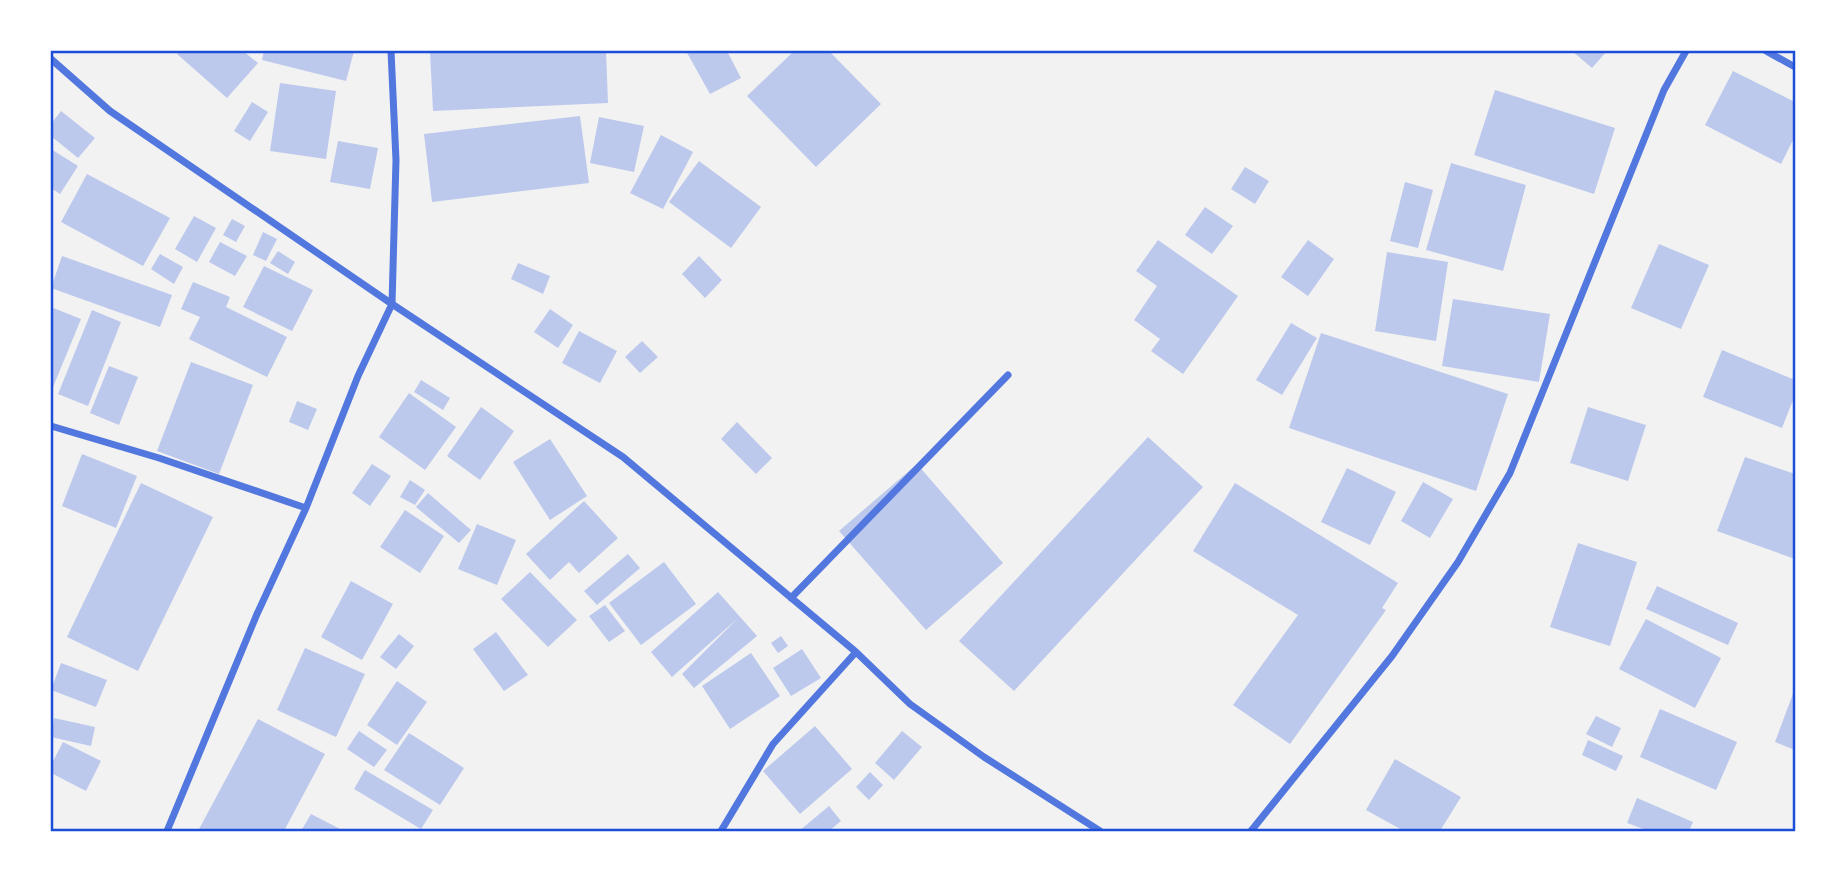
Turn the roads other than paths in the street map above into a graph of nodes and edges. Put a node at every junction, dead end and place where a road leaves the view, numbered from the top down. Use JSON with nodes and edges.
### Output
{"nodes":[{"id":1,"x":391,"y":51,"type":"edge"},
{"id":2,"x":1686,"y":51,"type":"edge"},
{"id":3,"x":1766,"y":51,"type":"edge"},
{"id":4,"x":51,"y":59,"type":"edge"},
{"id":5,"x":1795,"y":67,"type":"edge"},
{"id":6,"x":391,"y":303,"type":"junction"},
{"id":7,"x":1008,"y":375,"type":"dead end"},
{"id":8,"x":51,"y":426,"type":"edge"},
{"id":9,"x":306,"y":508,"type":"junction"},
{"id":10,"x":791,"y":598,"type":"junction"},
{"id":11,"x":856,"y":652,"type":"junction"},
{"id":12,"x":167,"y":831,"type":"edge"},
{"id":13,"x":721,"y":831,"type":"edge"},
{"id":14,"x":1100,"y":831,"type":"edge"},
{"id":15,"x":1251,"y":831,"type":"edge"}],
"edges":[{"from":1,"to":6,"type":"street"},
{"from":2,"to":15,"type":"street"},
{"from":3,"to":5,"type":"street"},
{"from":4,"to":6,"type":"street"},
{"from":6,"to":9,"type":"street"},
{"from":6,"to":10,"type":"street"},
{"from":7,"to":10,"type":"street"},
{"from":8,"to":9,"type":"street"},
{"from":9,"to":12,"type":"street"},
{"from":10,"to":11,"type":"street"},
{"from":11,"to":13,"type":"street"},
{"from":11,"to":14,"type":"street"}]}
